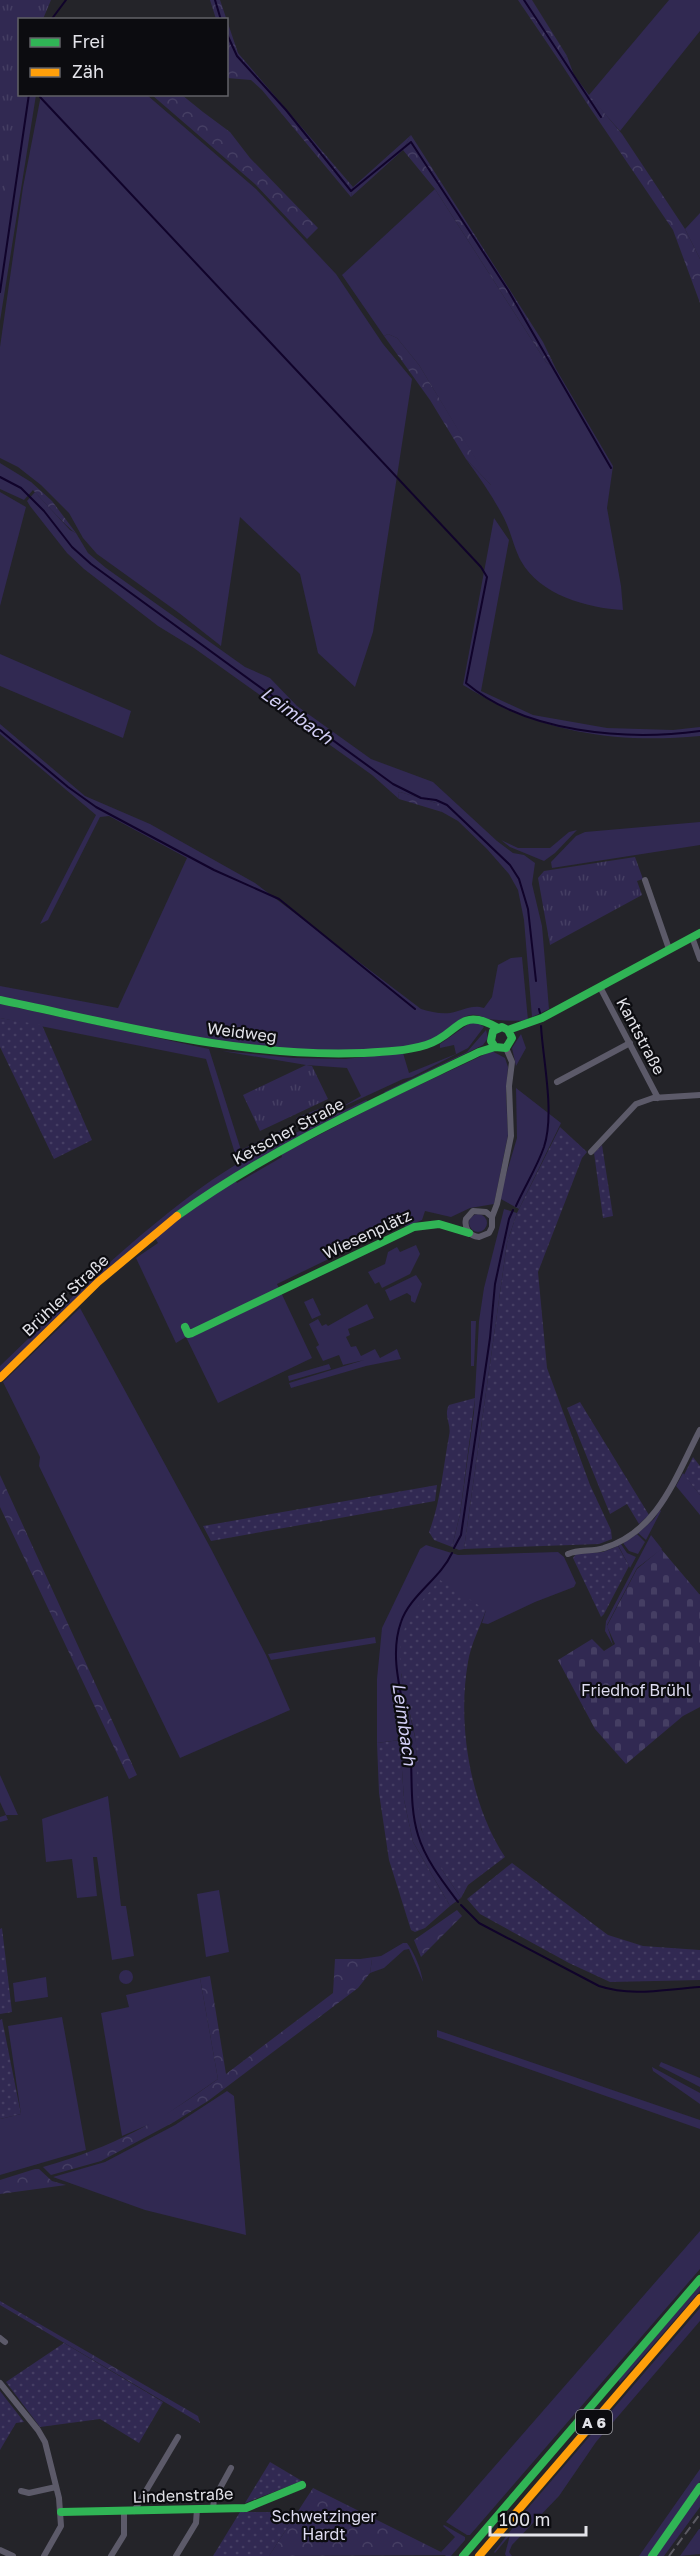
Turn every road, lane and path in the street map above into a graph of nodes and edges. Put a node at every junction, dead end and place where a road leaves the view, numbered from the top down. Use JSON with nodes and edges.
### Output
{"nodes":[{"id":1,"x":645,"y":880,"type":"dead end"},
{"id":2,"x":696,"y":935,"type":"edge"},
{"id":3,"x":669,"y":949,"type":"junction"},
{"id":4,"x":700,"y":959,"type":"edge"},
{"id":5,"x":600,"y":987,"type":"junction"},
{"id":6,"x":0,"y":1000,"type":"edge"},
{"id":7,"x":510,"y":1034,"type":"junction"},
{"id":8,"x":494,"y":1037,"type":"junction"},
{"id":9,"x":630,"y":1043,"type":"junction"},
{"id":10,"x":506,"y":1048,"type":"junction"},
{"id":11,"x":557,"y":1082,"type":"dead end"},
{"id":12,"x":700,"y":1095,"type":"edge"},
{"id":13,"x":658,"y":1098,"type":"junction"},
{"id":14,"x":591,"y":1152,"type":"dead end"},
{"id":15,"x":492,"y":1217,"type":"junction"},
{"id":16,"x":469,"y":1233,"type":"junction"},
{"id":17,"x":125,"y":1260,"type":"joint"},
{"id":18,"x":185,"y":1332,"type":"dead end"},
{"id":19,"x":0,"y":1378,"type":"edge"},
{"id":20,"x":700,"y":1430,"type":"edge"},
{"id":21,"x":568,"y":1554,"type":"dead end"},
{"id":22,"x":700,"y":2279,"type":"edge"},
{"id":23,"x":700,"y":2298,"type":"edge"},
{"id":24,"x":0,"y":2383,"type":"edge"},
{"id":25,"x":178,"y":2437,"type":"dead end"},
{"id":26,"x":231,"y":2468,"type":"dead end"},
{"id":27,"x":302,"y":2485,"type":"dead end"},
{"id":28,"x":56,"y":2487,"type":"junction"},
{"id":29,"x":700,"y":2487,"type":"edge"},
{"id":30,"x":21,"y":2491,"type":"dead end"},
{"id":31,"x":197,"y":2509,"type":"junction"},
{"id":32,"x":213,"y":2509,"type":"junction"},
{"id":33,"x":124,"y":2511,"type":"junction"},
{"id":34,"x":134,"y":2511,"type":"junction"},
{"id":35,"x":62,"y":2512,"type":"junction"},
{"id":36,"x":0,"y":2550,"type":"edge"},
{"id":37,"x":483,"y":2551,"type":"edge"},
{"id":38,"x":13,"y":2556,"type":"edge"},
{"id":39,"x":44,"y":2556,"type":"edge"},
{"id":40,"x":111,"y":2556,"type":"edge"},
{"id":41,"x":176,"y":2556,"type":"edge"},
{"id":42,"x":463,"y":2556,"type":"edge"},
{"id":43,"x":652,"y":2556,"type":"edge"}],
"edges":[{"from":1,"to":3,"type":"street"},
{"from":2,"to":3,"type":"main road"},
{"from":2,"to":4,"type":"street"},
{"from":3,"to":5,"type":"main road"},
{"from":5,"to":7,"type":"main road"},
{"from":5,"to":9,"type":"street","name":"Kantstraße"},
{"from":6,"to":8,"type":"main road","name":"Weidweg"},
{"from":7,"to":8,"type":"main road"},
{"from":7,"to":10,"type":"main road"},
{"from":8,"to":10,"type":"main road"},
{"from":8,"to":17,"type":"main road","name":"Ketscher Straße"},
{"from":9,"to":11,"type":"street"},
{"from":9,"to":13,"type":"street","name":"Kantstraße"},
{"from":10,"to":15,"type":"street"},
{"from":12,"to":13,"type":"street"},
{"from":13,"to":14,"type":"street"},
{"from":15,"to":16,"type":"street"},
{"from":15,"to":16,"type":"street"},
{"from":16,"to":18,"type":"main road","name":"Wiesenplätz"},
{"from":17,"to":19,"type":"main road","name":"Brühler Straße"},
{"from":20,"to":21,"type":"street"},
{"from":22,"to":42,"type":"main road","number":"A 6"},
{"from":23,"to":37,"type":"main road","number":"A 6"},
{"from":24,"to":28,"type":"street"},
{"from":25,"to":34,"type":"street"},
{"from":26,"to":32,"type":"street"},
{"from":27,"to":32,"type":"main road","name":"Lindenstraße"},
{"from":28,"to":30,"type":"street"},
{"from":28,"to":35,"type":"street"},
{"from":29,"to":43,"type":"main road"},
{"from":31,"to":32,"type":"main road","name":"Lindenstraße"},
{"from":31,"to":34,"type":"main road","name":"Lindenstraße"},
{"from":31,"to":41,"type":"street"},
{"from":33,"to":34,"type":"main road","name":"Lindenstraße"},
{"from":33,"to":35,"type":"main road","name":"Lindenstraße"},
{"from":33,"to":40,"type":"street"},
{"from":35,"to":39,"type":"street"},
{"from":36,"to":38,"type":"street"}]}
